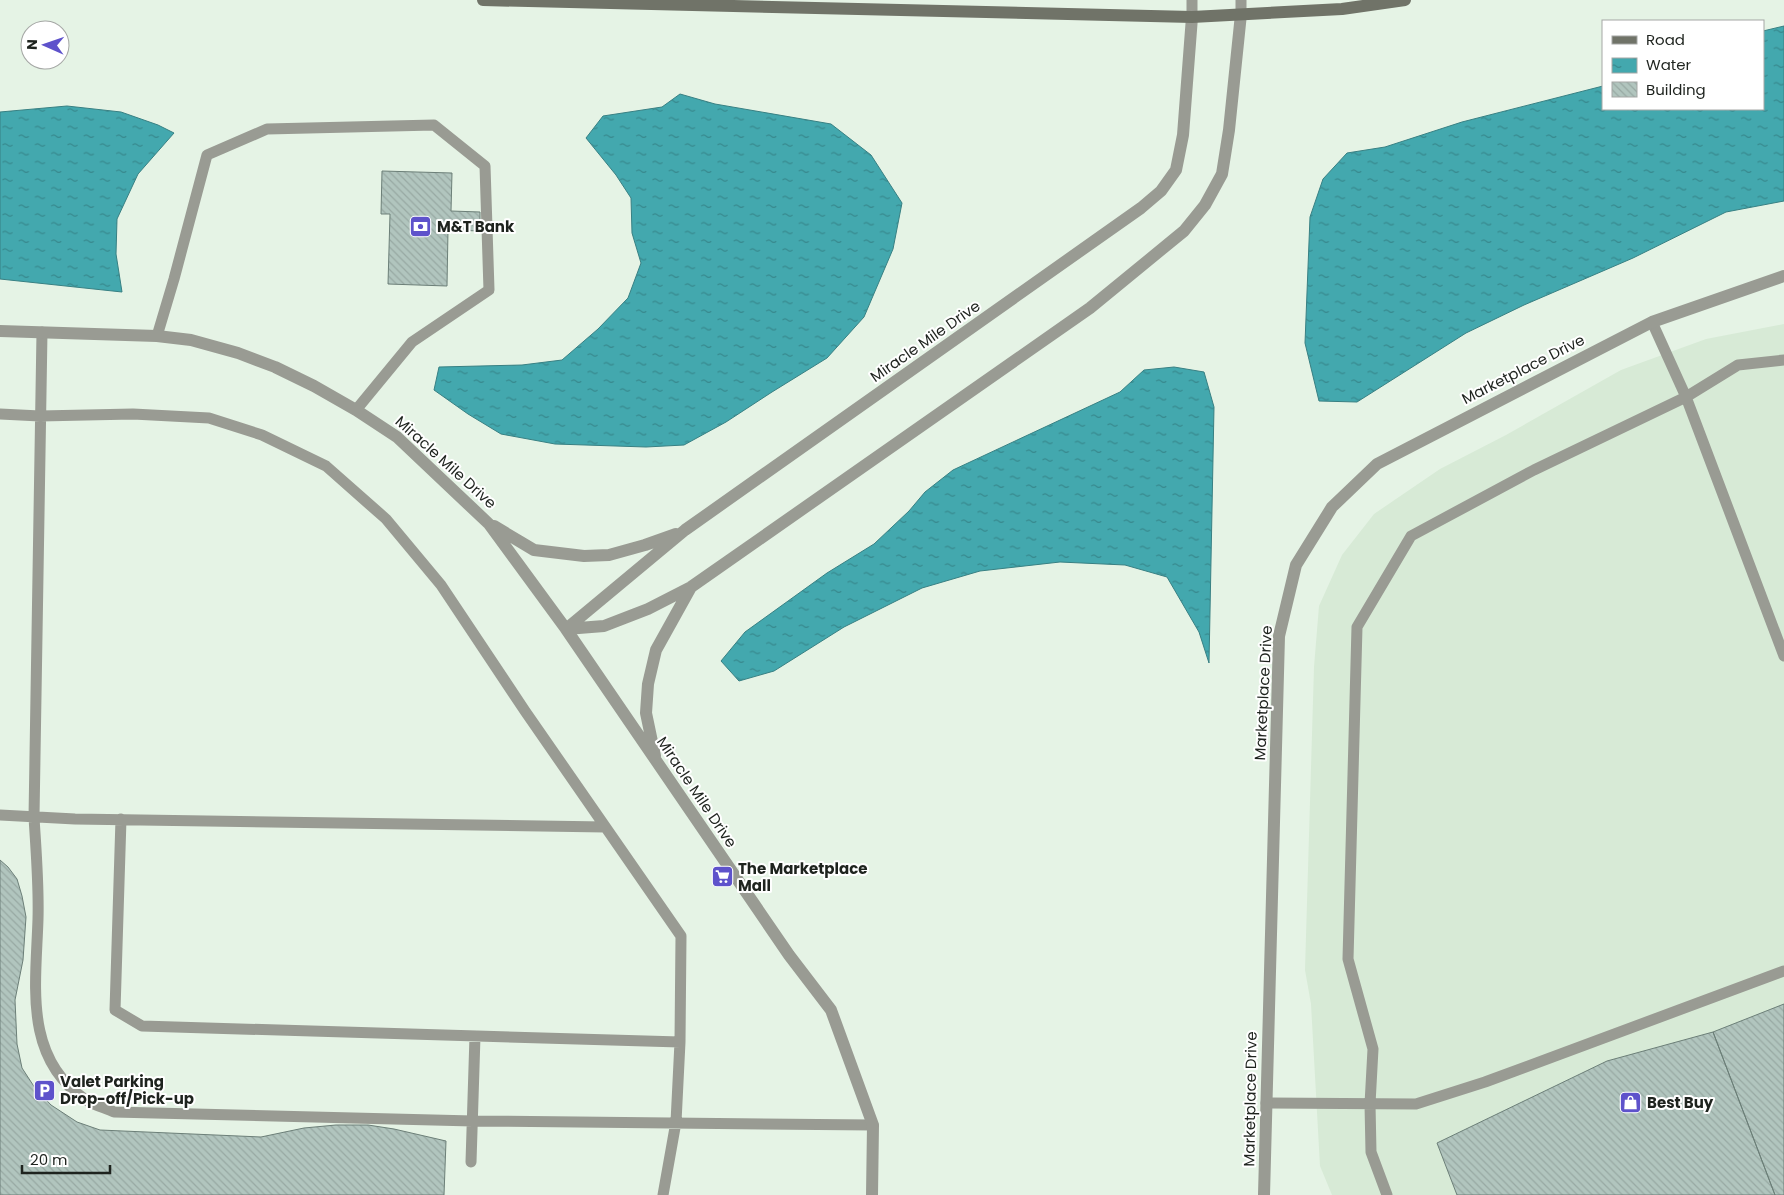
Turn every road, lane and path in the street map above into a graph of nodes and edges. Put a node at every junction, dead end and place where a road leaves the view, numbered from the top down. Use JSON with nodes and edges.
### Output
{"nodes":[{"id":1,"x":483,"y":0,"type":"edge"},
{"id":2,"x":1192,"y":0,"type":"edge"},
{"id":3,"x":1241,"y":0,"type":"edge"},
{"id":4,"x":1405,"y":0,"type":"edge"},
{"id":5,"x":1241,"y":14,"type":"junction"},
{"id":6,"x":1192,"y":17,"type":"junction"},
{"id":7,"x":1784,"y":276,"type":"edge"},
{"id":8,"x":1652,"y":322,"type":"junction"},
{"id":9,"x":0,"y":331,"type":"edge"},
{"id":10,"x":42,"y":332,"type":"junction"},
{"id":11,"x":157,"y":336,"type":"junction"},
{"id":12,"x":1784,"y":360,"type":"edge"},
{"id":13,"x":1686,"y":397,"type":"junction"},
{"id":14,"x":356,"y":410,"type":"junction"},
{"id":15,"x":0,"y":414,"type":"edge"},
{"id":16,"x":40,"y":416,"type":"junction"},
{"id":17,"x":489,"y":524,"type":"junction"},
{"id":18,"x":686,"y":530,"type":"junction"},
{"id":19,"x":691,"y":586,"type":"junction"},
{"id":20,"x":566,"y":629,"type":"junction"},
{"id":21,"x":1784,"y":656,"type":"edge"},
{"id":22,"x":656,"y":760,"type":"junction"},
{"id":23,"x":0,"y":815,"type":"edge"},
{"id":24,"x":34,"y":817,"type":"junction"},
{"id":25,"x":120,"y":819,"type":"junction"},
{"id":26,"x":605,"y":827,"type":"junction"},
{"id":27,"x":1784,"y":971,"type":"edge"},
{"id":28,"x":475,"y":1036,"type":"junction"},
{"id":29,"x":680,"y":1042,"type":"junction"},
{"id":30,"x":1266,"y":1103,"type":"junction"},
{"id":31,"x":1370,"y":1104,"type":"junction"},
{"id":32,"x":473,"y":1121,"type":"junction"},
{"id":33,"x":676,"y":1122,"type":"junction"},
{"id":34,"x":873,"y":1124,"type":"junction"},
{"id":35,"x":472,"y":1162,"type":"dead end"},
{"id":36,"x":663,"y":1195,"type":"edge"},
{"id":37,"x":872,"y":1195,"type":"edge"},
{"id":38,"x":1264,"y":1195,"type":"edge"},
{"id":39,"x":1387,"y":1195,"type":"edge"}],
"edges":[{"from":1,"to":6,"type":"main road"},
{"from":2,"to":6,"type":"lane"},
{"from":3,"to":5,"type":"lane"},
{"from":4,"to":5,"type":"main road"},
{"from":5,"to":6,"type":"main road"},
{"from":5,"to":19,"type":"street"},
{"from":6,"to":18,"type":"street","name":"Miracle Mile Drive"},
{"from":7,"to":8,"type":"street","name":"Marketplace Drive"},
{"from":8,"to":13,"type":"lane"},
{"from":8,"to":30,"type":"street","name":"Marketplace Drive"},
{"from":9,"to":10,"type":"street","name":"Miracle Mile Drive"},
{"from":10,"to":11,"type":"street","name":"Miracle Mile Drive"},
{"from":10,"to":16,"type":"lane"},
{"from":11,"to":14,"type":"street","name":"Miracle Mile Drive"},
{"from":11,"to":14,"type":"lane"},
{"from":12,"to":13,"type":"lane"},
{"from":13,"to":21,"type":"lane"},
{"from":13,"to":31,"type":"lane"},
{"from":14,"to":17,"type":"street","name":"Miracle Mile Drive"},
{"from":15,"to":16,"type":"lane"},
{"from":16,"to":24,"type":"lane"},
{"from":16,"to":26,"type":"lane"},
{"from":17,"to":18,"type":"street"},
{"from":17,"to":20,"type":"street","name":"Miracle Mile Drive"},
{"from":18,"to":20,"type":"street","name":"Miracle Mile Drive"},
{"from":19,"to":20,"type":"street"},
{"from":19,"to":22,"type":"street"},
{"from":20,"to":22,"type":"street","name":"Miracle Mile Drive"},
{"from":22,"to":34,"type":"street","name":"Miracle Mile Drive"},
{"from":23,"to":24,"type":"lane"},
{"from":24,"to":25,"type":"lane"},
{"from":24,"to":32,"type":"lane"},
{"from":25,"to":26,"type":"lane"},
{"from":25,"to":28,"type":"lane"},
{"from":26,"to":29,"type":"lane"},
{"from":27,"to":31,"type":"lane"},
{"from":28,"to":29,"type":"lane"},
{"from":28,"to":32,"type":"lane"},
{"from":29,"to":33,"type":"lane"},
{"from":30,"to":31,"type":"lane"},
{"from":30,"to":38,"type":"street","name":"Marketplace Drive"},
{"from":31,"to":39,"type":"lane"},
{"from":32,"to":33,"type":"lane"},
{"from":32,"to":35,"type":"lane"},
{"from":33,"to":34,"type":"lane"},
{"from":33,"to":36,"type":"lane"},
{"from":34,"to":37,"type":"street","name":"Miracle Mile Drive"}]}
